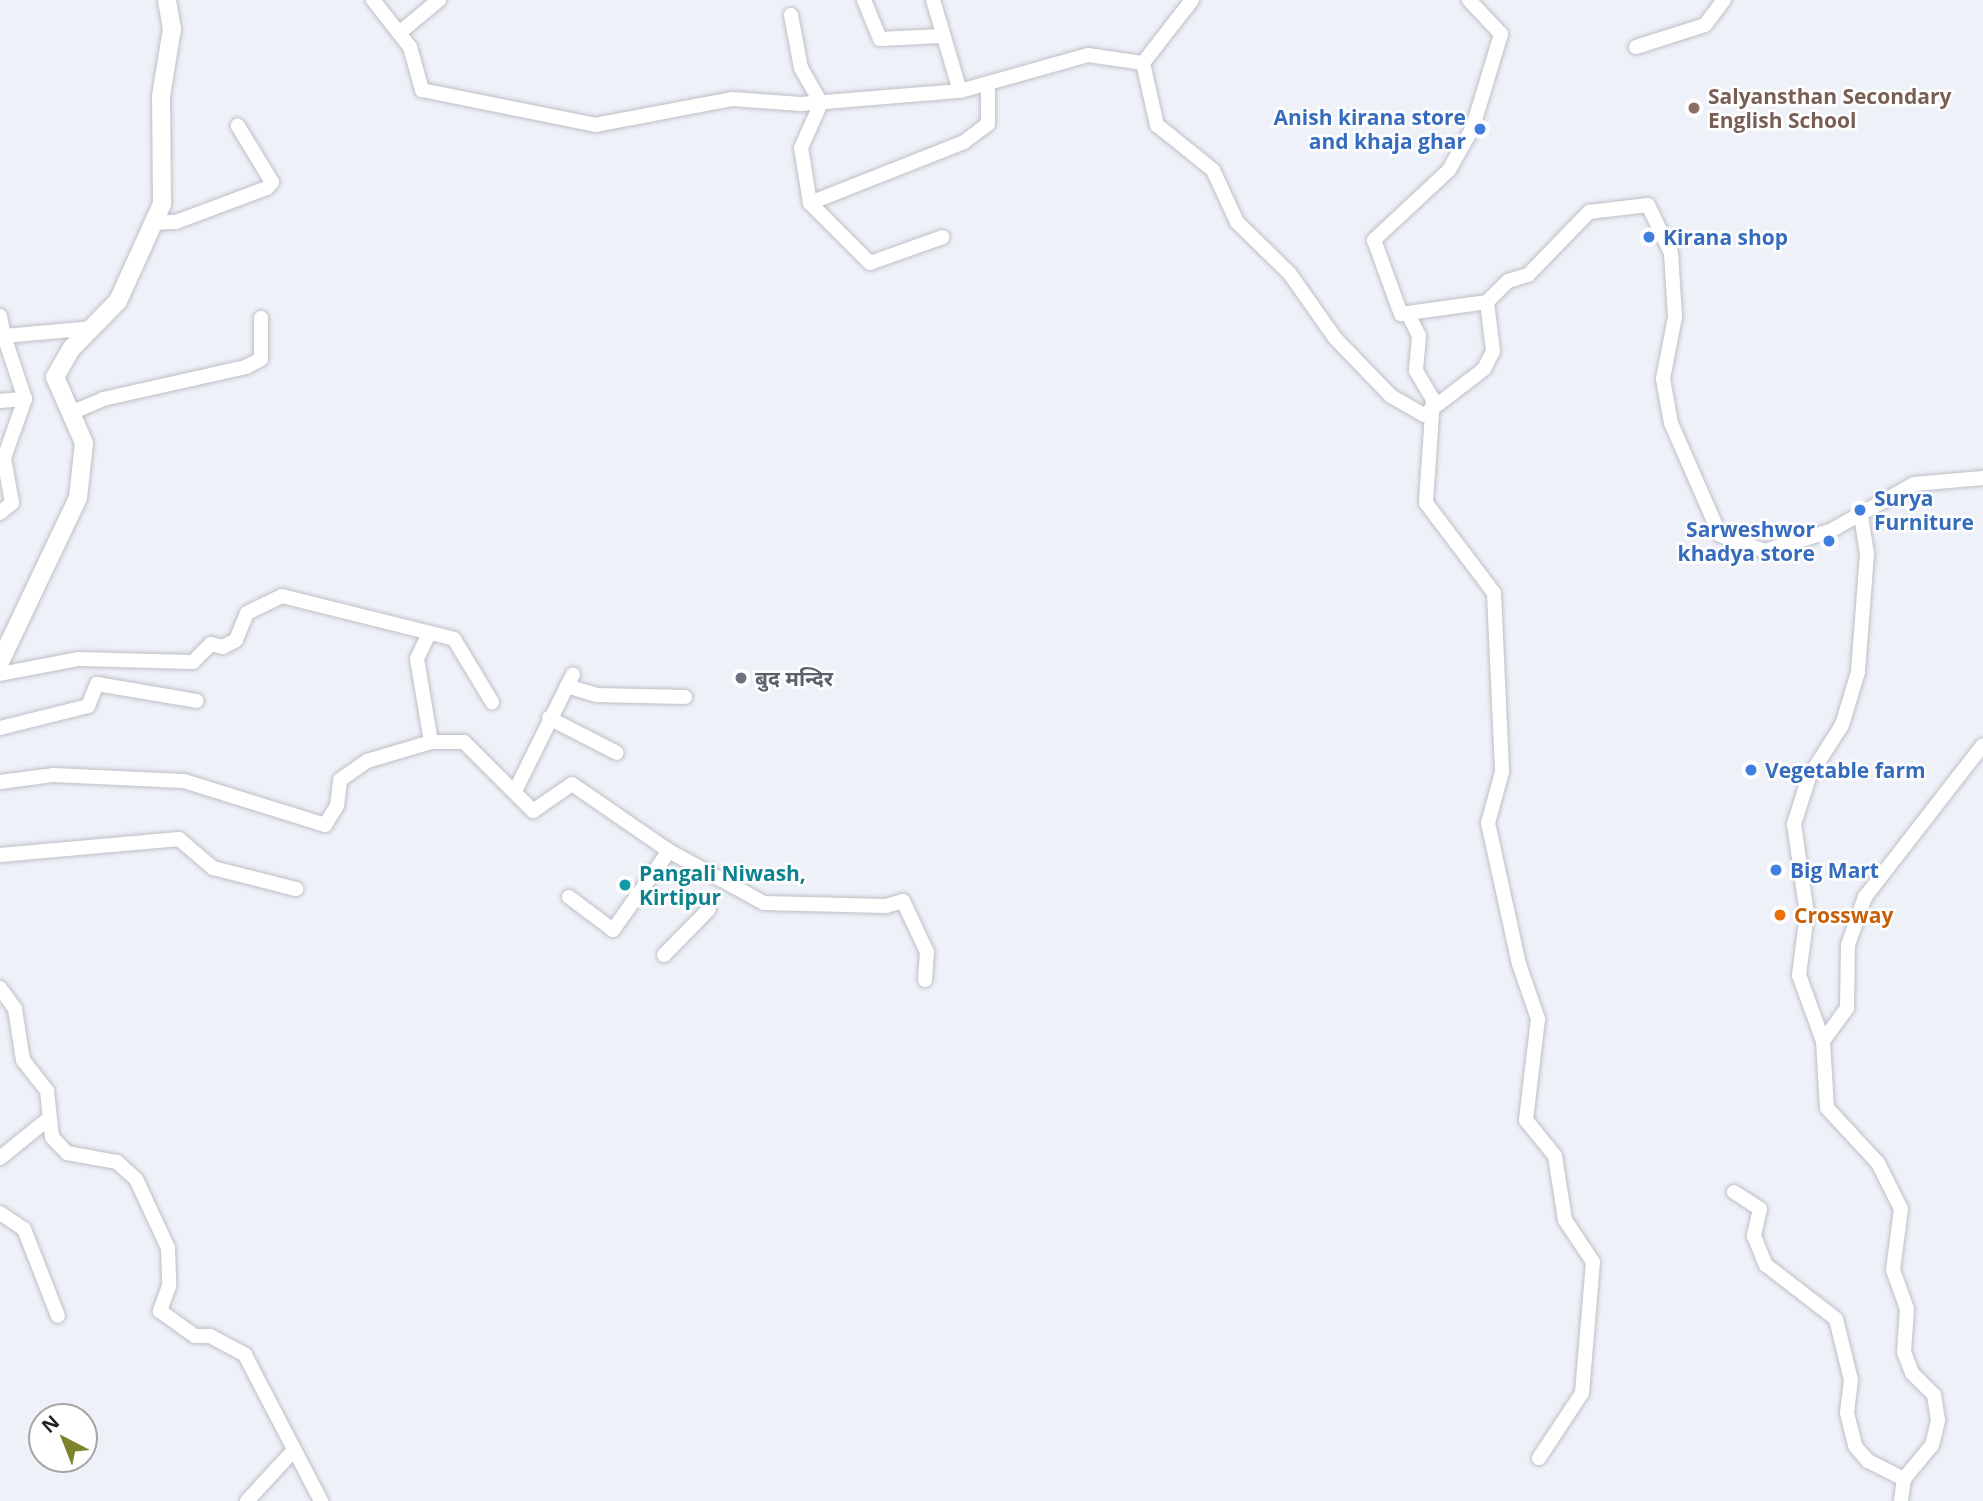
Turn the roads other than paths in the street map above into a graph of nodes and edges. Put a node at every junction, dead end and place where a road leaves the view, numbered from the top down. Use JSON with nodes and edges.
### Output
{"nodes":[{"id":1,"x":167,"y":0,"type":"edge"},
{"id":2,"x":373,"y":0,"type":"edge"},
{"id":3,"x":439,"y":0,"type":"edge"},
{"id":4,"x":864,"y":0,"type":"edge"},
{"id":5,"x":933,"y":0,"type":"edge"},
{"id":6,"x":1192,"y":0,"type":"edge"},
{"id":7,"x":1469,"y":0,"type":"edge"},
{"id":8,"x":1724,"y":0,"type":"edge"},
{"id":9,"x":791,"y":15,"type":"dead end"},
{"id":10,"x":398,"y":33,"type":"junction"},
{"id":11,"x":940,"y":36,"type":"junction"},
{"id":12,"x":1636,"y":47,"type":"dead end"},
{"id":13,"x":1143,"y":63,"type":"junction"},
{"id":14,"x":988,"y":86,"type":"junction"},
{"id":15,"x":960,"y":91,"type":"junction"},
{"id":16,"x":821,"y":103,"type":"junction"},
{"id":17,"x":238,"y":126,"type":"dead end"},
{"id":18,"x":810,"y":203,"type":"junction"},
{"id":19,"x":154,"y":223,"type":"junction"},
{"id":20,"x":943,"y":237,"type":"dead end"},
{"id":21,"x":1486,"y":302,"type":"junction"},
{"id":22,"x":0,"y":316,"type":"edge"},
{"id":23,"x":261,"y":318,"type":"dead end"},
{"id":24,"x":1410,"y":318,"type":"junction"},
{"id":25,"x":94,"y":328,"type":"junction"},
{"id":26,"x":4,"y":336,"type":"junction"},
{"id":27,"x":25,"y":399,"type":"junction"},
{"id":28,"x":0,"y":401,"type":"edge"},
{"id":29,"x":1432,"y":409,"type":"junction"},
{"id":30,"x":73,"y":412,"type":"junction"},
{"id":31,"x":1983,"y":478,"type":"edge"},
{"id":32,"x":0,"y":513,"type":"edge"},
{"id":33,"x":1861,"y":516,"type":"junction"},
{"id":34,"x":428,"y":636,"type":"junction"},
{"id":35,"x":0,"y":663,"type":"edge"},
{"id":36,"x":0,"y":674,"type":"edge"},
{"id":37,"x":685,"y":697,"type":"dead end"},
{"id":38,"x":197,"y":701,"type":"dead end"},
{"id":39,"x":492,"y":702,"type":"dead end"},
{"id":40,"x":549,"y":718,"type":"junction"},
{"id":41,"x":0,"y":728,"type":"edge"},
{"id":42,"x":431,"y":741,"type":"junction"},
{"id":43,"x":1983,"y":745,"type":"edge"},
{"id":44,"x":617,"y":753,"type":"dead end"},
{"id":45,"x":0,"y":782,"type":"edge"},
{"id":46,"x":516,"y":789,"type":"junction"},
{"id":47,"x":669,"y":851,"type":"junction"},
{"id":48,"x":0,"y":855,"type":"edge"},
{"id":49,"x":296,"y":889,"type":"dead end"},
{"id":50,"x":569,"y":897,"type":"dead end"},
{"id":51,"x":709,"y":909,"type":"dead end"},
{"id":52,"x":664,"y":955,"type":"dead end"},
{"id":53,"x":925,"y":980,"type":"dead end"},
{"id":54,"x":0,"y":988,"type":"edge"},
{"id":55,"x":1823,"y":1041,"type":"junction"},
{"id":56,"x":47,"y":1120,"type":"junction"},
{"id":57,"x":0,"y":1158,"type":"edge"},
{"id":58,"x":1734,"y":1192,"type":"dead end"},
{"id":59,"x":0,"y":1213,"type":"edge"},
{"id":60,"x":58,"y":1316,"type":"dead end"},
{"id":61,"x":294,"y":1450,"type":"junction"},
{"id":62,"x":1539,"y":1458,"type":"dead end"},
{"id":63,"x":1903,"y":1479,"type":"junction"},
{"id":64,"x":247,"y":1501,"type":"edge"},
{"id":65,"x":321,"y":1501,"type":"edge"},
{"id":66,"x":1901,"y":1501,"type":"edge"}],
"edges":[{"from":1,"to":19,"type":"street"},
{"from":2,"to":10,"type":"street"},
{"from":3,"to":10,"type":"street"},
{"from":4,"to":11,"type":"street"},
{"from":5,"to":11,"type":"street"},
{"from":6,"to":13,"type":"street"},
{"from":7,"to":24,"type":"street"},
{"from":8,"to":12,"type":"street"},
{"from":9,"to":16,"type":"street"},
{"from":10,"to":16,"type":"street"},
{"from":11,"to":15,"type":"street"},
{"from":13,"to":14,"type":"street"},
{"from":13,"to":29,"type":"street"},
{"from":14,"to":15,"type":"street"},
{"from":14,"to":18,"type":"street"},
{"from":15,"to":16,"type":"street"},
{"from":16,"to":18,"type":"street"},
{"from":17,"to":19,"type":"street"},
{"from":18,"to":20,"type":"street"},
{"from":19,"to":25,"type":"street"},
{"from":21,"to":24,"type":"street"},
{"from":21,"to":29,"type":"street"},
{"from":21,"to":33,"type":"street"},
{"from":22,"to":26,"type":"street"},
{"from":23,"to":30,"type":"street"},
{"from":24,"to":29,"type":"street"},
{"from":25,"to":26,"type":"street"},
{"from":25,"to":30,"type":"street"},
{"from":26,"to":27,"type":"street"},
{"from":27,"to":28,"type":"street"},
{"from":27,"to":32,"type":"street"},
{"from":29,"to":62,"type":"street"},
{"from":30,"to":35,"type":"street"},
{"from":31,"to":33,"type":"street"},
{"from":33,"to":55,"type":"street"},
{"from":34,"to":36,"type":"street"},
{"from":34,"to":39,"type":"street"},
{"from":34,"to":42,"type":"street"},
{"from":37,"to":40,"type":"street"},
{"from":38,"to":41,"type":"street"},
{"from":40,"to":44,"type":"street"},
{"from":40,"to":46,"type":"street"},
{"from":42,"to":45,"type":"street"},
{"from":42,"to":46,"type":"street"},
{"from":43,"to":55,"type":"street"},
{"from":46,"to":47,"type":"street"},
{"from":47,"to":50,"type":"street"},
{"from":47,"to":53,"type":"street"},
{"from":48,"to":49,"type":"street"},
{"from":51,"to":52,"type":"street"},
{"from":54,"to":56,"type":"street"},
{"from":55,"to":63,"type":"street"},
{"from":56,"to":57,"type":"street"},
{"from":56,"to":61,"type":"street"},
{"from":58,"to":63,"type":"street"},
{"from":59,"to":60,"type":"street"},
{"from":61,"to":64,"type":"street"},
{"from":61,"to":65,"type":"street"},
{"from":63,"to":66,"type":"street"}]}
